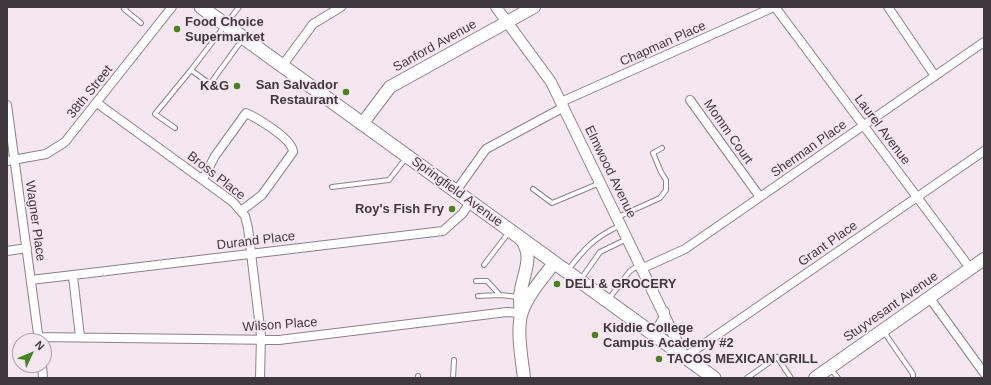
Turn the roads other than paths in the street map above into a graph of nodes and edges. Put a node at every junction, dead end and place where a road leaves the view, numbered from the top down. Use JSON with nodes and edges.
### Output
{"nodes":[{"id":1,"x":126,"y":7,"type":"edge"},
{"id":2,"x":172,"y":7,"type":"edge"},
{"id":3,"x":200,"y":7,"type":"edge"},
{"id":4,"x":239,"y":7,"type":"edge"},
{"id":5,"x":341,"y":7,"type":"edge"},
{"id":6,"x":496,"y":7,"type":"edge"},
{"id":7,"x":534,"y":7,"type":"edge"},
{"id":8,"x":774,"y":7,"type":"edge"},
{"id":9,"x":888,"y":7,"type":"edge"},
{"id":10,"x":507,"y":22,"type":"junction"},
{"id":11,"x":141,"y":23,"type":"dead end"},
{"id":12,"x":226,"y":26,"type":"junction"},
{"id":13,"x":244,"y":38,"type":"junction"},
{"id":14,"x":984,"y":42,"type":"edge"},
{"id":15,"x":282,"y":66,"type":"junction"},
{"id":16,"x":191,"y":70,"type":"junction"},
{"id":17,"x":935,"y":76,"type":"junction"},
{"id":18,"x":690,"y":100,"type":"dead end"},
{"id":19,"x":97,"y":103,"type":"junction"},
{"id":20,"x":7,"y":105,"type":"edge"},
{"id":21,"x":562,"y":105,"type":"junction"},
{"id":22,"x":362,"y":124,"type":"junction"},
{"id":23,"x":863,"y":125,"type":"junction"},
{"id":24,"x":175,"y":128,"type":"dead end"},
{"id":25,"x":662,"y":148,"type":"dead end"},
{"id":26,"x":984,"y":150,"type":"edge"},
{"id":27,"x":407,"y":156,"type":"junction"},
{"id":28,"x":11,"y":160,"type":"edge"},
{"id":29,"x":202,"y":179,"type":"junction"},
{"id":30,"x":601,"y":183,"type":"junction"},
{"id":31,"x":332,"y":187,"type":"dead end"},
{"id":32,"x":533,"y":189,"type":"dead end"},
{"id":33,"x":456,"y":191,"type":"junction"},
{"id":34,"x":917,"y":197,"type":"junction"},
{"id":35,"x":760,"y":198,"type":"junction"},
{"id":36,"x":470,"y":202,"type":"junction"},
{"id":37,"x":241,"y":211,"type":"junction"},
{"id":38,"x":620,"y":221,"type":"junction"},
{"id":39,"x":510,"y":230,"type":"junction"},
{"id":40,"x":628,"y":238,"type":"junction"},
{"id":41,"x":521,"y":239,"type":"junction"},
{"id":42,"x":27,"y":248,"type":"junction"},
{"id":43,"x":7,"y":251,"type":"edge"},
{"id":44,"x":252,"y":254,"type":"junction"},
{"id":45,"x":984,"y":259,"type":"edge"},
{"id":46,"x":554,"y":263,"type":"junction"},
{"id":47,"x":484,"y":265,"type":"dead end"},
{"id":48,"x":642,"y":266,"type":"junction"},
{"id":49,"x":970,"y":268,"type":"junction"},
{"id":50,"x":567,"y":272,"type":"junction"},
{"id":51,"x":73,"y":276,"type":"junction"},
{"id":52,"x":31,"y":280,"type":"junction"},
{"id":53,"x":476,"y":281,"type":"dead end"},
{"id":54,"x":580,"y":281,"type":"junction"},
{"id":55,"x":500,"y":294,"type":"junction"},
{"id":56,"x":478,"y":296,"type":"dead end"},
{"id":57,"x":520,"y":297,"type":"junction"},
{"id":58,"x":929,"y":297,"type":"junction"},
{"id":59,"x":607,"y":301,"type":"junction"},
{"id":60,"x":664,"y":312,"type":"junction"},
{"id":61,"x":521,"y":313,"type":"junction"},
{"id":62,"x":883,"y":330,"type":"junction"},
{"id":63,"x":38,"y":333,"type":"edge"},
{"id":64,"x":654,"y":335,"type":"junction"},
{"id":65,"x":80,"y":337,"type":"junction"},
{"id":66,"x":52,"y":338,"type":"edge"},
{"id":67,"x":261,"y":340,"type":"junction"},
{"id":68,"x":685,"y":357,"type":"junction"},
{"id":69,"x":454,"y":360,"type":"dead end"},
{"id":70,"x":830,"y":368,"type":"junction"},
{"id":71,"x":984,"y":373,"type":"edge"},
{"id":72,"x":789,"y":377,"type":"edge"},
{"id":73,"x":260,"y":378,"type":"edge"},
{"id":74,"x":453,"y":378,"type":"edge"},
{"id":75,"x":524,"y":378,"type":"edge"},
{"id":76,"x":714,"y":378,"type":"edge"},
{"id":77,"x":747,"y":378,"type":"edge"},
{"id":78,"x":815,"y":378,"type":"edge"},
{"id":79,"x":838,"y":378,"type":"edge"},
{"id":80,"x":913,"y":378,"type":"edge"}],
"edges":[{"from":1,"to":11,"type":"lane"},
{"from":2,"to":19,"type":"street","name":"38th Street"},
{"from":3,"to":12,"type":"main road","name":"Springfield Avenue"},
{"from":4,"to":12,"type":"lane"},
{"from":5,"to":15,"type":"street"},
{"from":6,"to":10,"type":"street","name":"Elmwood Avenue"},
{"from":7,"to":10,"type":"main road","name":"Sanford Avenue"},
{"from":8,"to":21,"type":"street","name":"Chapman Place"},
{"from":8,"to":23,"type":"street","name":"Laurel Avenue"},
{"from":9,"to":17,"type":"street"},
{"from":10,"to":21,"type":"street","name":"Elmwood Avenue"},
{"from":10,"to":22,"type":"main road","name":"Sanford Avenue"},
{"from":12,"to":13,"type":"main road","name":"Springfield Avenue"},
{"from":12,"to":16,"type":"lane"},
{"from":13,"to":15,"type":"main road","name":"Springfield Avenue"},
{"from":13,"to":16,"type":"lane"},
{"from":14,"to":17,"type":"street","name":"Sherman Place"},
{"from":15,"to":22,"type":"main road","name":"Springfield Avenue"},
{"from":16,"to":24,"type":"lane"},
{"from":17,"to":23,"type":"street","name":"Sherman Place"},
{"from":18,"to":35,"type":"street","name":"Momm Court"},
{"from":19,"to":28,"type":"street","name":"38th Street"},
{"from":19,"to":29,"type":"street","name":"Bross Place"},
{"from":20,"to":28,"type":"street","name":"Wagner Place"},
{"from":21,"to":30,"type":"street","name":"Elmwood Avenue"},
{"from":21,"to":33,"type":"street","name":"Chapman Place"},
{"from":22,"to":27,"type":"main road","name":"Springfield Avenue"},
{"from":23,"to":34,"type":"street","name":"Laurel Avenue"},
{"from":23,"to":35,"type":"street","name":"Sherman Place"},
{"from":25,"to":38,"type":"lane"},
{"from":26,"to":34,"type":"street","name":"Grant Place"},
{"from":27,"to":31,"type":"lane"},
{"from":27,"to":33,"type":"main road","name":"Springfield Avenue"},
{"from":28,"to":42,"type":"street","name":"Wagner Place"},
{"from":29,"to":37,"type":"street","name":"Bross Place"},
{"from":29,"to":37,"type":"street"},
{"from":30,"to":32,"type":"lane"},
{"from":30,"to":38,"type":"street","name":"Elmwood Avenue"},
{"from":33,"to":36,"type":"main road","name":"Springfield Avenue"},
{"from":34,"to":49,"type":"street","name":"Laurel Avenue"},
{"from":34,"to":68,"type":"street","name":"Grant Place"},
{"from":35,"to":48,"type":"street","name":"Sherman Place"},
{"from":36,"to":39,"type":"main road","name":"Springfield Avenue"},
{"from":36,"to":44,"type":"street","name":"Durand Place"},
{"from":37,"to":44,"type":"street","name":"Bross Place"},
{"from":38,"to":40,"type":"street","name":"Elmwood Avenue"},
{"from":38,"to":50,"type":"lane"},
{"from":39,"to":41,"type":"main road","name":"Springfield Avenue"},
{"from":39,"to":47,"type":"lane"},
{"from":40,"to":48,"type":"street","name":"Elmwood Avenue"},
{"from":40,"to":54,"type":"lane"},
{"from":41,"to":46,"type":"main road","name":"Springfield Avenue"},
{"from":41,"to":57,"type":"main road"},
{"from":42,"to":43,"type":"street"},
{"from":42,"to":52,"type":"street","name":"Wagner Place"},
{"from":44,"to":51,"type":"street","name":"Durand Place"},
{"from":44,"to":67,"type":"street","name":"Bross Place"},
{"from":45,"to":49,"type":"main road","name":"Stuyvesant Avenue"},
{"from":46,"to":50,"type":"main road","name":"Springfield Avenue"},
{"from":46,"to":61,"type":"main road"},
{"from":48,"to":59,"type":"lane"},
{"from":48,"to":60,"type":"street","name":"Elmwood Avenue"},
{"from":49,"to":58,"type":"main road","name":"Stuyvesant Avenue"},
{"from":50,"to":54,"type":"main road","name":"Springfield Avenue"},
{"from":51,"to":52,"type":"street","name":"Durand Place"},
{"from":51,"to":65,"type":"street"},
{"from":52,"to":63,"type":"street","name":"Wagner Place"},
{"from":53,"to":55,"type":"lane"},
{"from":54,"to":59,"type":"main road","name":"Springfield Avenue"},
{"from":55,"to":56,"type":"lane"},
{"from":55,"to":57,"type":"lane"},
{"from":57,"to":61,"type":"main road"},
{"from":58,"to":62,"type":"main road","name":"Stuyvesant Avenue"},
{"from":58,"to":71,"type":"street"},
{"from":59,"to":64,"type":"main road","name":"Springfield Avenue"},
{"from":60,"to":64,"type":"street"},
{"from":60,"to":68,"type":"street","name":"Elmwood Avenue"},
{"from":61,"to":67,"type":"street","name":"Wilson Place"},
{"from":61,"to":75,"type":"main road"},
{"from":62,"to":70,"type":"main road","name":"Stuyvesant Avenue"},
{"from":62,"to":80,"type":"lane"},
{"from":64,"to":68,"type":"main road","name":"Springfield Avenue"},
{"from":65,"to":66,"type":"street","name":"Wilson Place"},
{"from":65,"to":67,"type":"street","name":"Wilson Place"},
{"from":67,"to":73,"type":"street","name":"Bross Place"},
{"from":68,"to":76,"type":"main road","name":"Springfield Avenue"},
{"from":69,"to":74,"type":"lane"},
{"from":70,"to":78,"type":"main road","name":"Stuyvesant Avenue"},
{"from":70,"to":79,"type":"lane"},
{"from":72,"to":77,"type":"lane"}]}
